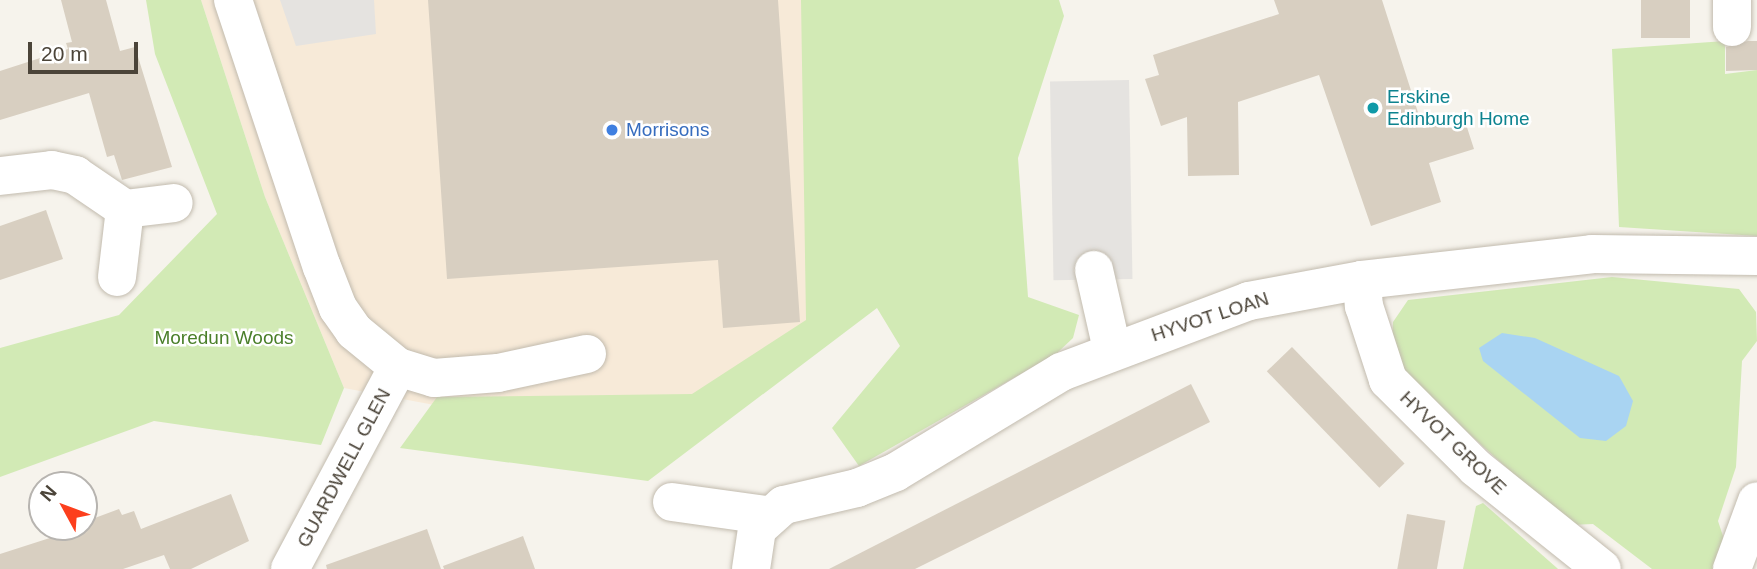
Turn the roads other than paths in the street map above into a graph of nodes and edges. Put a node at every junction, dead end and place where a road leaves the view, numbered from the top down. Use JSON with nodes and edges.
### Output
{"nodes":[{"id":1,"x":233,"y":0,"type":"edge"},
{"id":2,"x":0,"y":176,"type":"edge"},
{"id":3,"x":174,"y":203,"type":"dead end"},
{"id":4,"x":125,"y":209,"type":"junction"},
{"id":5,"x":1757,"y":256,"type":"edge"},
{"id":6,"x":1094,"y":270,"type":"dead end"},
{"id":7,"x":117,"y":277,"type":"dead end"},
{"id":8,"x":1362,"y":279,"type":"junction"},
{"id":9,"x":1112,"y":349,"type":"junction"},
{"id":10,"x":587,"y":354,"type":"dead end"},
{"id":11,"x":398,"y":367,"type":"junction"},
{"id":12,"x":1757,"y":501,"type":"edge"},
{"id":13,"x":672,"y":502,"type":"dead end"},
{"id":14,"x":775,"y":510,"type":"junction"},
{"id":15,"x":290,"y":569,"type":"edge"},
{"id":16,"x":751,"y":569,"type":"edge"},
{"id":17,"x":1602,"y":569,"type":"edge"},
{"id":18,"x":1732,"y":569,"type":"edge"}],
"edges":[{"from":1,"to":11,"type":"street"},
{"from":2,"to":4,"type":"street"},
{"from":3,"to":4,"type":"street"},
{"from":4,"to":7,"type":"street"},
{"from":5,"to":8,"type":"street","name":"HYVOT LOAN"},
{"from":6,"to":9,"type":"street"},
{"from":8,"to":9,"type":"street","name":"HYVOT LOAN"},
{"from":8,"to":17,"type":"street","name":"HYVOT GROVE"},
{"from":9,"to":14,"type":"street","name":"HYVOT LOAN"},
{"from":10,"to":11,"type":"street"},
{"from":11,"to":15,"type":"street","name":"GUARDWELL GLEN"},
{"from":12,"to":18,"type":"street"},
{"from":13,"to":14,"type":"street"},
{"from":14,"to":16,"type":"street"}]}
